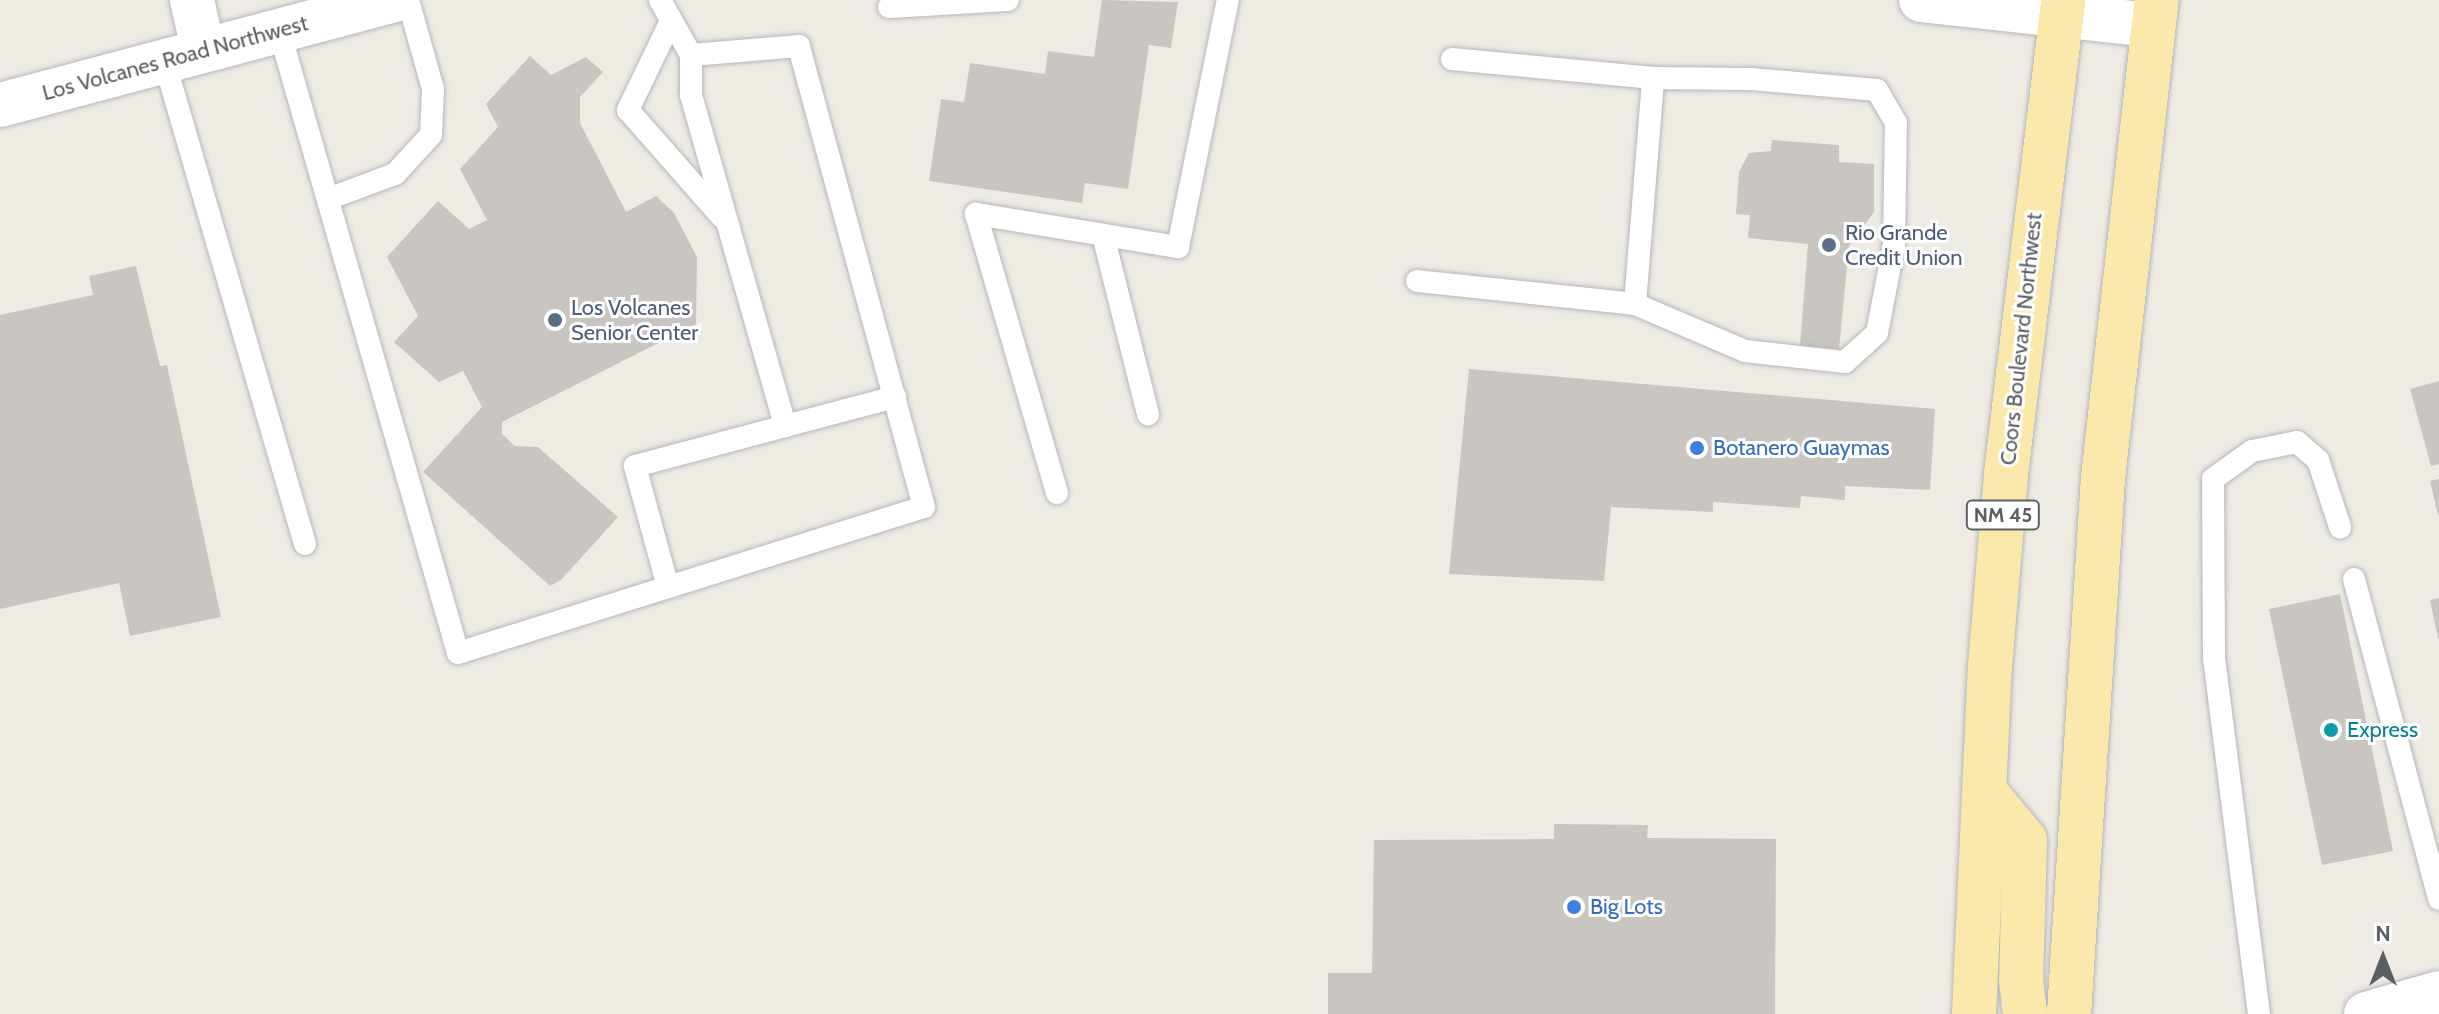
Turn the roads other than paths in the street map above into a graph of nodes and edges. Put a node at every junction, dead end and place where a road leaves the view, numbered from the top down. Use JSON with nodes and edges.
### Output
{"nodes":[{"id":1,"x":192,"y":0,"type":"edge"},
{"id":2,"x":396,"y":0,"type":"edge"},
{"id":3,"x":408,"y":0,"type":"edge"},
{"id":4,"x":660,"y":0,"type":"edge"},
{"id":5,"x":1008,"y":0,"type":"edge"},
{"id":6,"x":1228,"y":0,"type":"edge"},
{"id":7,"x":1921,"y":0,"type":"edge"},
{"id":8,"x":889,"y":7,"type":"dead end"},
{"id":9,"x":2062,"y":9,"type":"edge"},
{"id":10,"x":2155,"y":12,"type":"edge"},
{"id":11,"x":670,"y":23,"type":"junction"},
{"id":12,"x":279,"y":30,"type":"junction"},
{"id":13,"x":184,"y":54,"type":"junction"},
{"id":14,"x":691,"y":55,"type":"junction"},
{"id":15,"x":1452,"y":59,"type":"dead end"},
{"id":16,"x":1653,"y":78,"type":"junction"},
{"id":17,"x":0,"y":105,"type":"edge"},
{"id":18,"x":328,"y":199,"type":"junction"},
{"id":19,"x":727,"y":223,"type":"junction"},
{"id":20,"x":1103,"y":235,"type":"junction"},
{"id":21,"x":1417,"y":281,"type":"dead end"},
{"id":22,"x":1635,"y":304,"type":"junction"},
{"id":23,"x":895,"y":397,"type":"junction"},
{"id":24,"x":1148,"y":414,"type":"dead end"},
{"id":25,"x":785,"y":426,"type":"junction"},
{"id":26,"x":1057,"y":493,"type":"dead end"},
{"id":27,"x":2340,"y":527,"type":"dead end"},
{"id":28,"x":305,"y":544,"type":"dead end"},
{"id":29,"x":2354,"y":579,"type":"dead end"},
{"id":30,"x":668,"y":587,"type":"junction"},
{"id":31,"x":1985,"y":792,"type":"junction"},
{"id":32,"x":2439,"y":899,"type":"edge"},
{"id":33,"x":2439,"y":993,"type":"edge"},
{"id":34,"x":1974,"y":1014,"type":"edge"},
{"id":35,"x":2025,"y":1014,"type":"edge"},
{"id":36,"x":2069,"y":1014,"type":"edge"},
{"id":37,"x":2259,"y":1014,"type":"edge"},
{"id":38,"x":2366,"y":1014,"type":"edge"}],
"edges":[{"from":1,"to":13,"type":"street"},
{"from":2,"to":12,"type":"street","name":"Los Volcanes Road Northwest"},
{"from":3,"to":18,"type":"lane"},
{"from":4,"to":11,"type":"lane"},
{"from":5,"to":8,"type":"lane"},
{"from":6,"to":20,"type":"lane"},
{"from":7,"to":9,"type":"street"},
{"from":9,"to":10,"type":"street"},
{"from":9,"to":31,"type":"main road","name":"Coors Boulevard Northwest","number":"NM 45"},
{"from":10,"to":36,"type":"main road"},
{"from":11,"to":14,"type":"lane"},
{"from":11,"to":19,"type":"lane"},
{"from":12,"to":13,"type":"street","name":"Los Volcanes Road Northwest"},
{"from":12,"to":18,"type":"lane"},
{"from":13,"to":17,"type":"street","name":"Los Volcanes Road Northwest"},
{"from":13,"to":28,"type":"lane"},
{"from":14,"to":19,"type":"lane"},
{"from":14,"to":23,"type":"lane"},
{"from":15,"to":16,"type":"lane"},
{"from":16,"to":22,"type":"lane"},
{"from":16,"to":22,"type":"lane"},
{"from":18,"to":30,"type":"lane"},
{"from":19,"to":25,"type":"lane"},
{"from":20,"to":24,"type":"lane"},
{"from":20,"to":26,"type":"lane"},
{"from":21,"to":22,"type":"lane"},
{"from":23,"to":25,"type":"lane"},
{"from":23,"to":30,"type":"lane"},
{"from":25,"to":30,"type":"lane"},
{"from":27,"to":37,"type":"lane"},
{"from":29,"to":32,"type":"lane"},
{"from":31,"to":34,"type":"main road","name":"Coors Boulevard Northwest","number":"NM 45"},
{"from":31,"to":35,"type":"main road"},
{"from":33,"to":38,"type":"street"}]}
